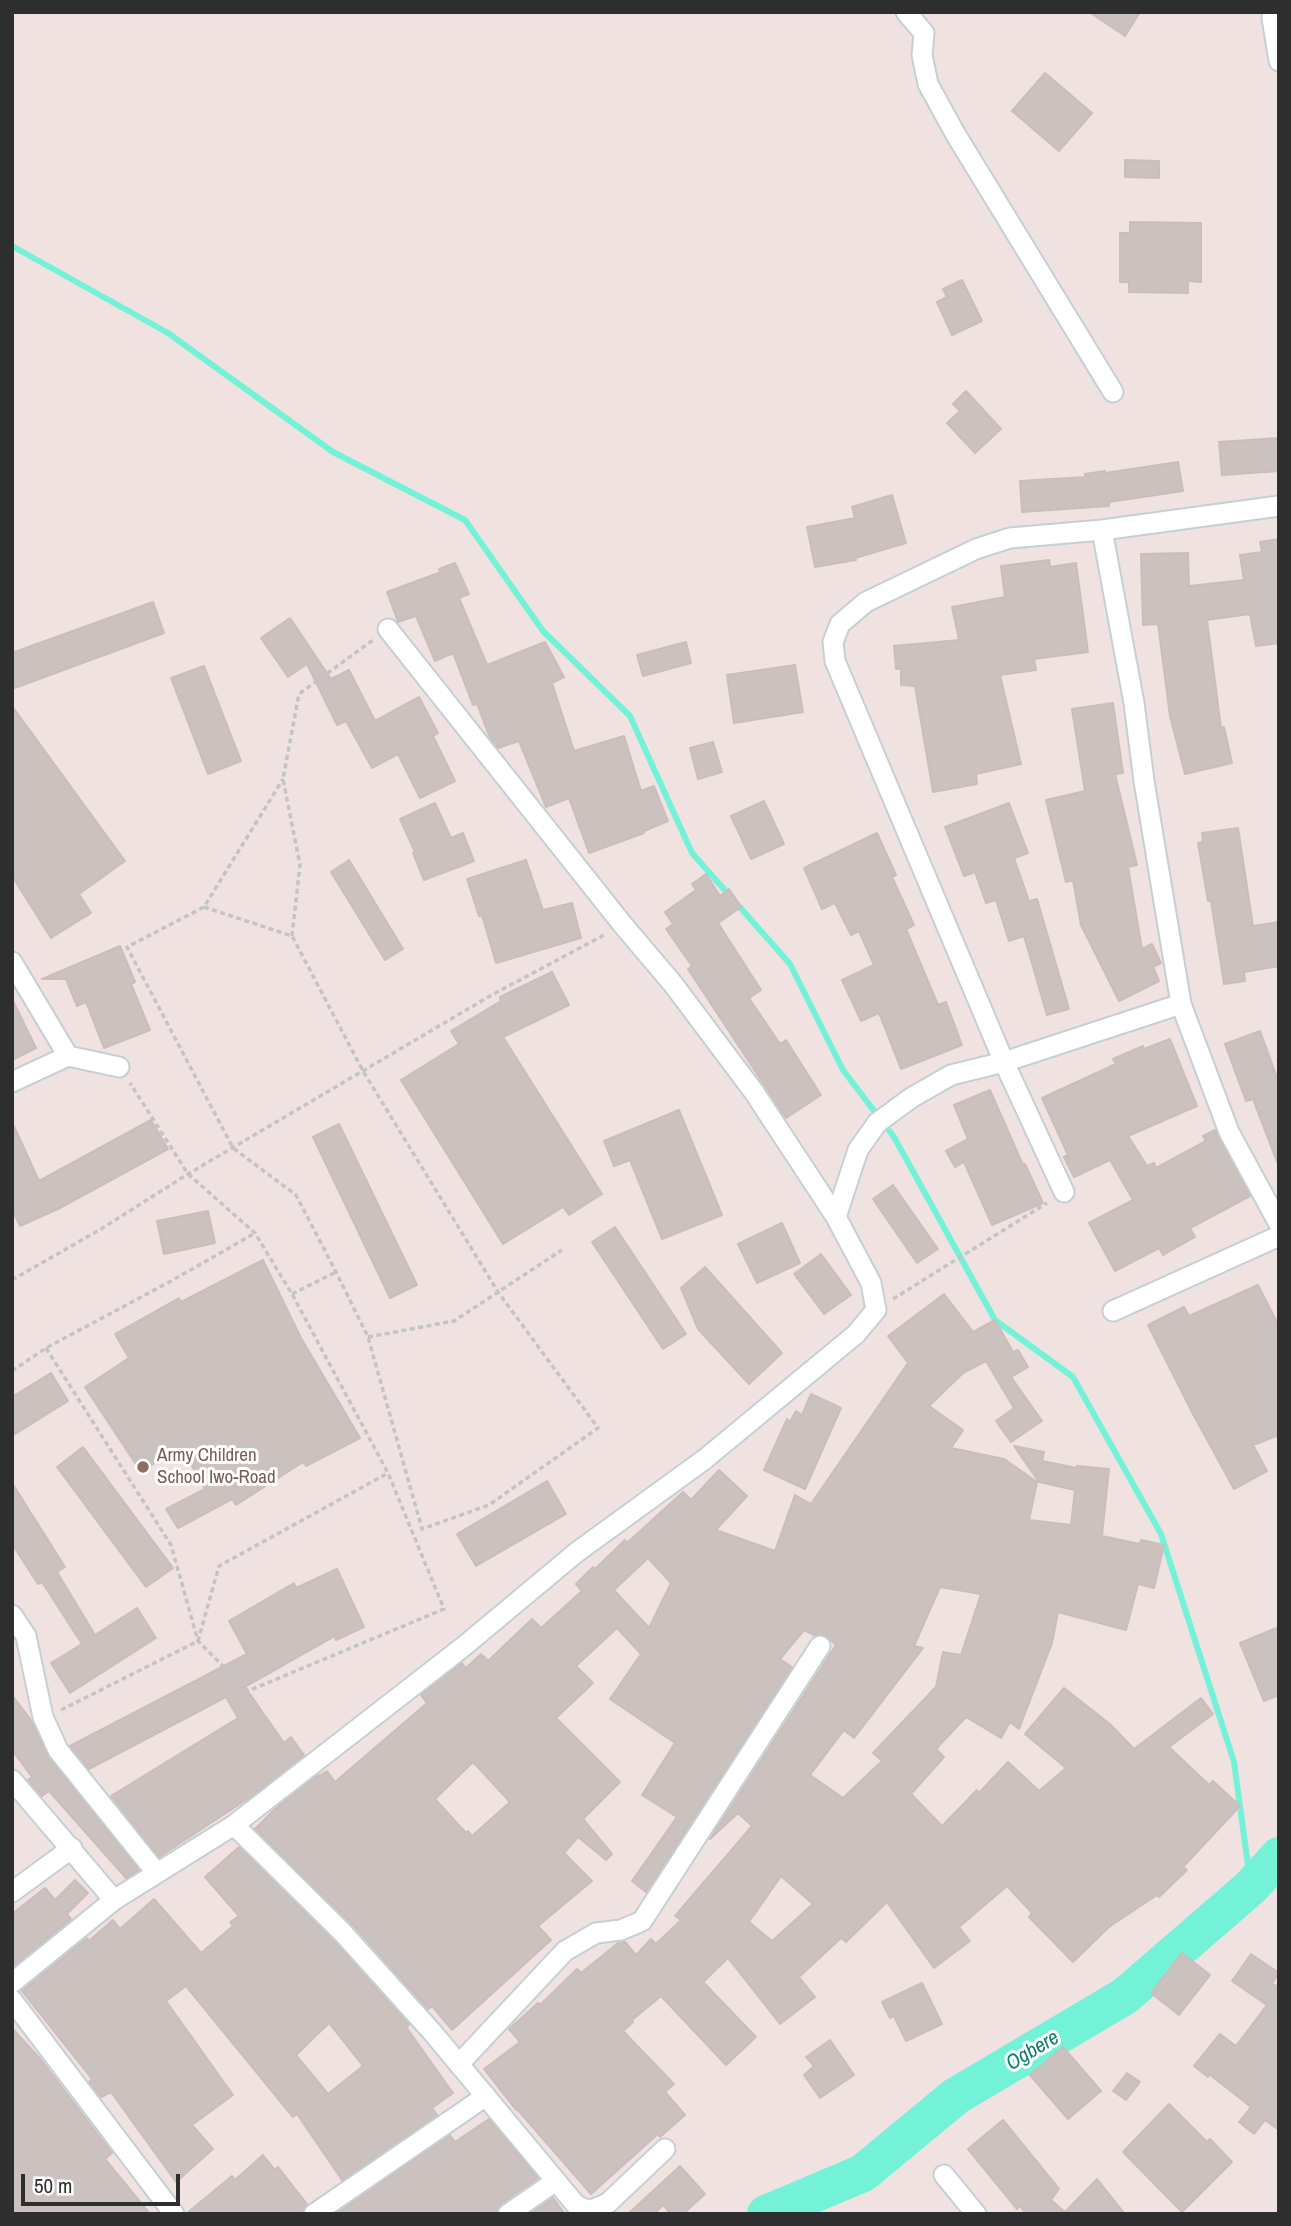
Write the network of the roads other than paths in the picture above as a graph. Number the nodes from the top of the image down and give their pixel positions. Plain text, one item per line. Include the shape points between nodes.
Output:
1 (906, 12) edge
2 (930, 12) edge
3 (1274, 12) edge
4 (925, 33) junction
5 (1279, 61) edge
6 (1113, 392) dead end
7 (1279, 506) edge
8 (1102, 530) junction
9 (388, 629) road end
10 (12, 962) edge
11 (1181, 1004) junction
12 (68, 1056) junction
13 (1004, 1062) junction
14 (119, 1067) road end
15 (12, 1082) edge
16 (1063, 1192) road end
17 (836, 1217) junction
18 (1279, 1224) edge
19 (1279, 1236) edge
20 (1113, 1311) dead end
21 (12, 1615) edge
22 (820, 1646) dead end
23 (12, 1780) edge
24 (234, 1825) junction
25 (72, 1848) junction
26 (156, 1872) junction
27 (12, 1892) edge
28 (114, 1900) junction
29 (12, 1983) edge
30 (12, 2000) edge
31 (459, 2064) junction
32 (486, 2096) junction
33 (665, 2149) dead end
34 (944, 2175) dead end
35 (556, 2181) junction
36 (174, 2214) edge
37 (314, 2214) edge
38 (508, 2214) edge
39 (976, 2214) edge

1 - 4 street
2 - 4 street
3 - 5 street
4 - 6 street via 922,55 928,84
7 - 8 street
8 - 11 street
8 - 13 street via 1010,538 976,549 866,602 840,624 833,642 835,661
9 - 17 street via 673,984 754,1092
10 - 12 street
11 - 13 street
11 - 18 street via 1229,1132
12 - 14 street
12 - 15 street
13 - 16 street
13 - 17 street via 951,1075 882,1119 858,1150
17 - 24 street via 871,1283 876,1310 856,1334 705,1459 577,1552
19 - 20 street
21 - 26 street via 26,1636 43,1717 58,1750
22 - 31 street via 642,1921 596,1933 565,1951
23 - 25 street
24 - 26 street
24 - 31 street via 343,1933
25 - 27 street
25 - 28 street
26 - 28 street
28 - 29 street
30 - 36 street
31 - 32 street
32 - 35 street
32 - 37 street
33 - 35 street via 608,2203 589,2211 576,2205
34 - 39 street
35 - 38 street

